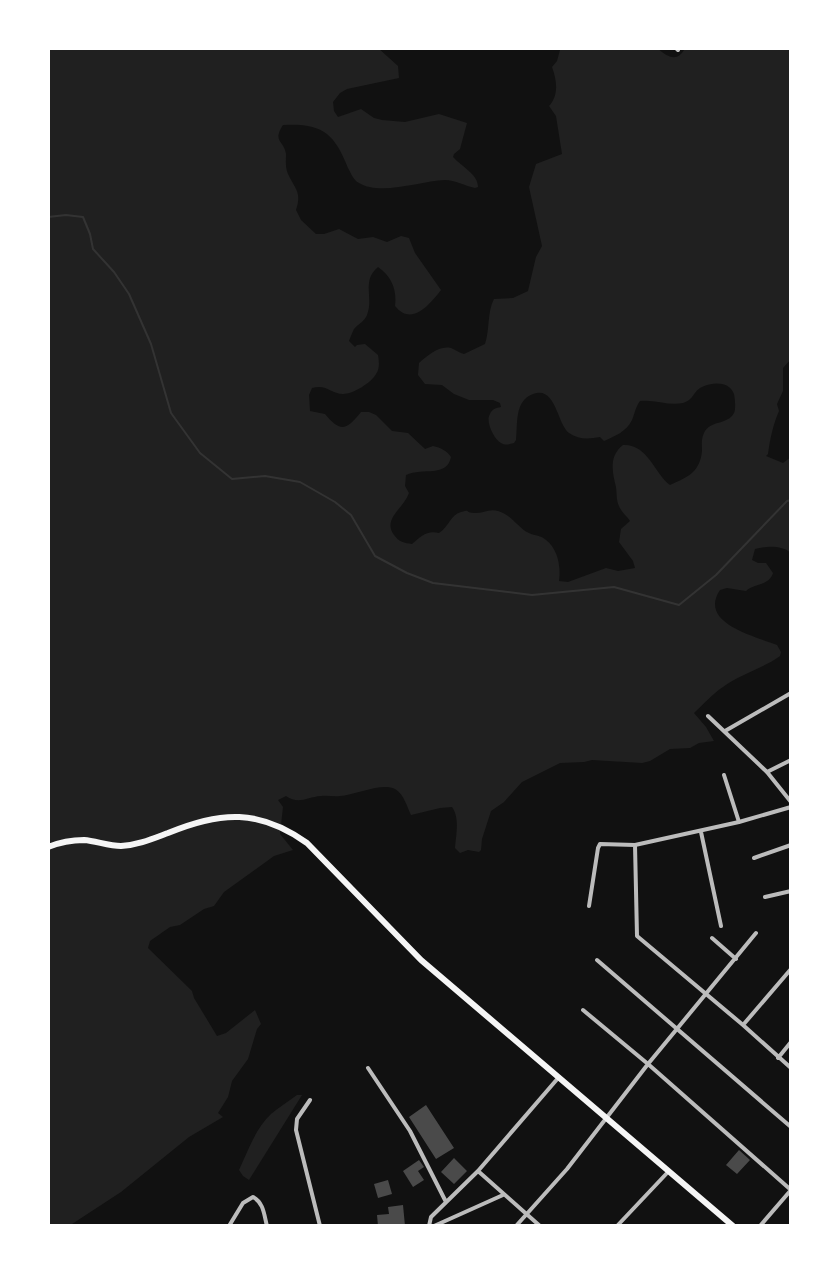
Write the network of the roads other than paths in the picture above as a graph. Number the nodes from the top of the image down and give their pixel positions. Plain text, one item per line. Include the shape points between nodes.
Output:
1 (791, 693) edge
2 (708, 716) dead end
3 (725, 731) junction
4 (791, 760) edge
5 (767, 772) junction
6 (724, 775) dead end
7 (791, 804) edge
8 (739, 822) junction
9 (701, 832) junction
10 (635, 845) junction
11 (791, 845) edge
12 (48, 847) edge
13 (754, 858) dead end
14 (791, 891) edge
15 (765, 897) dead end
16 (589, 906) dead end
17 (721, 926) dead end
18 (756, 933) dead end
19 (712, 938) dead end
20 (736, 959) junction
21 (597, 960) dead end
22 (791, 969) edge
23 (707, 994) junction
24 (583, 1010) dead end
25 (743, 1025) junction
26 (677, 1029) junction
27 (791, 1042) edge
28 (778, 1058) junction
29 (648, 1064) junction
30 (368, 1068) dead end
31 (791, 1068) edge
32 (559, 1077) junction
33 (310, 1100) dead end
34 (607, 1118) junction
35 (791, 1127) edge
36 (478, 1171) junction
37 (668, 1172) junction
38 (791, 1190) edge
39 (503, 1195) junction
40 (446, 1202) junction
41 (527, 1215) junction
42 (229, 1226) edge
43 (267, 1226) edge
44 (320, 1226) edge
45 (432, 1226) edge
46 (516, 1226) edge
47 (540, 1226) edge
48 (617, 1226) edge
49 (733, 1226) edge
50 (760, 1226) edge

1 - 3 street
2 - 3 street
3 - 5 street
4 - 5 street
5 - 7 street
6 - 8 street
7 - 8 street
8 - 9 street
9 - 10 street
9 - 17 street
10 - 16 street via 599,845
10 - 23 street via 637,936
11 - 13 street
12 - 32 main road via 82,840 119,846 148,842 212,819 241,816 289,830 421,960
14 - 15 street
18 - 20 street
19 - 20 street
20 - 23 street
21 - 26 street
22 - 25 street
23 - 25 street
23 - 26 street
24 - 29 street
25 - 28 street
26 - 29 street
26 - 35 street
27 - 28 street
28 - 31 street
29 - 34 street
29 - 38 street
30 - 40 street via 410,1131
32 - 34 main road
32 - 36 street
33 - 44 street via 296,1130
34 - 37 main road
34 - 41 street
36 - 39 street
36 - 40 street
37 - 48 street
37 - 49 main road
38 - 50 street
39 - 41 street
39 - 45 street
40 - 45 street via 431,1217
41 - 46 street
41 - 47 street
42 - 43 street via 253,1197 262,1206

